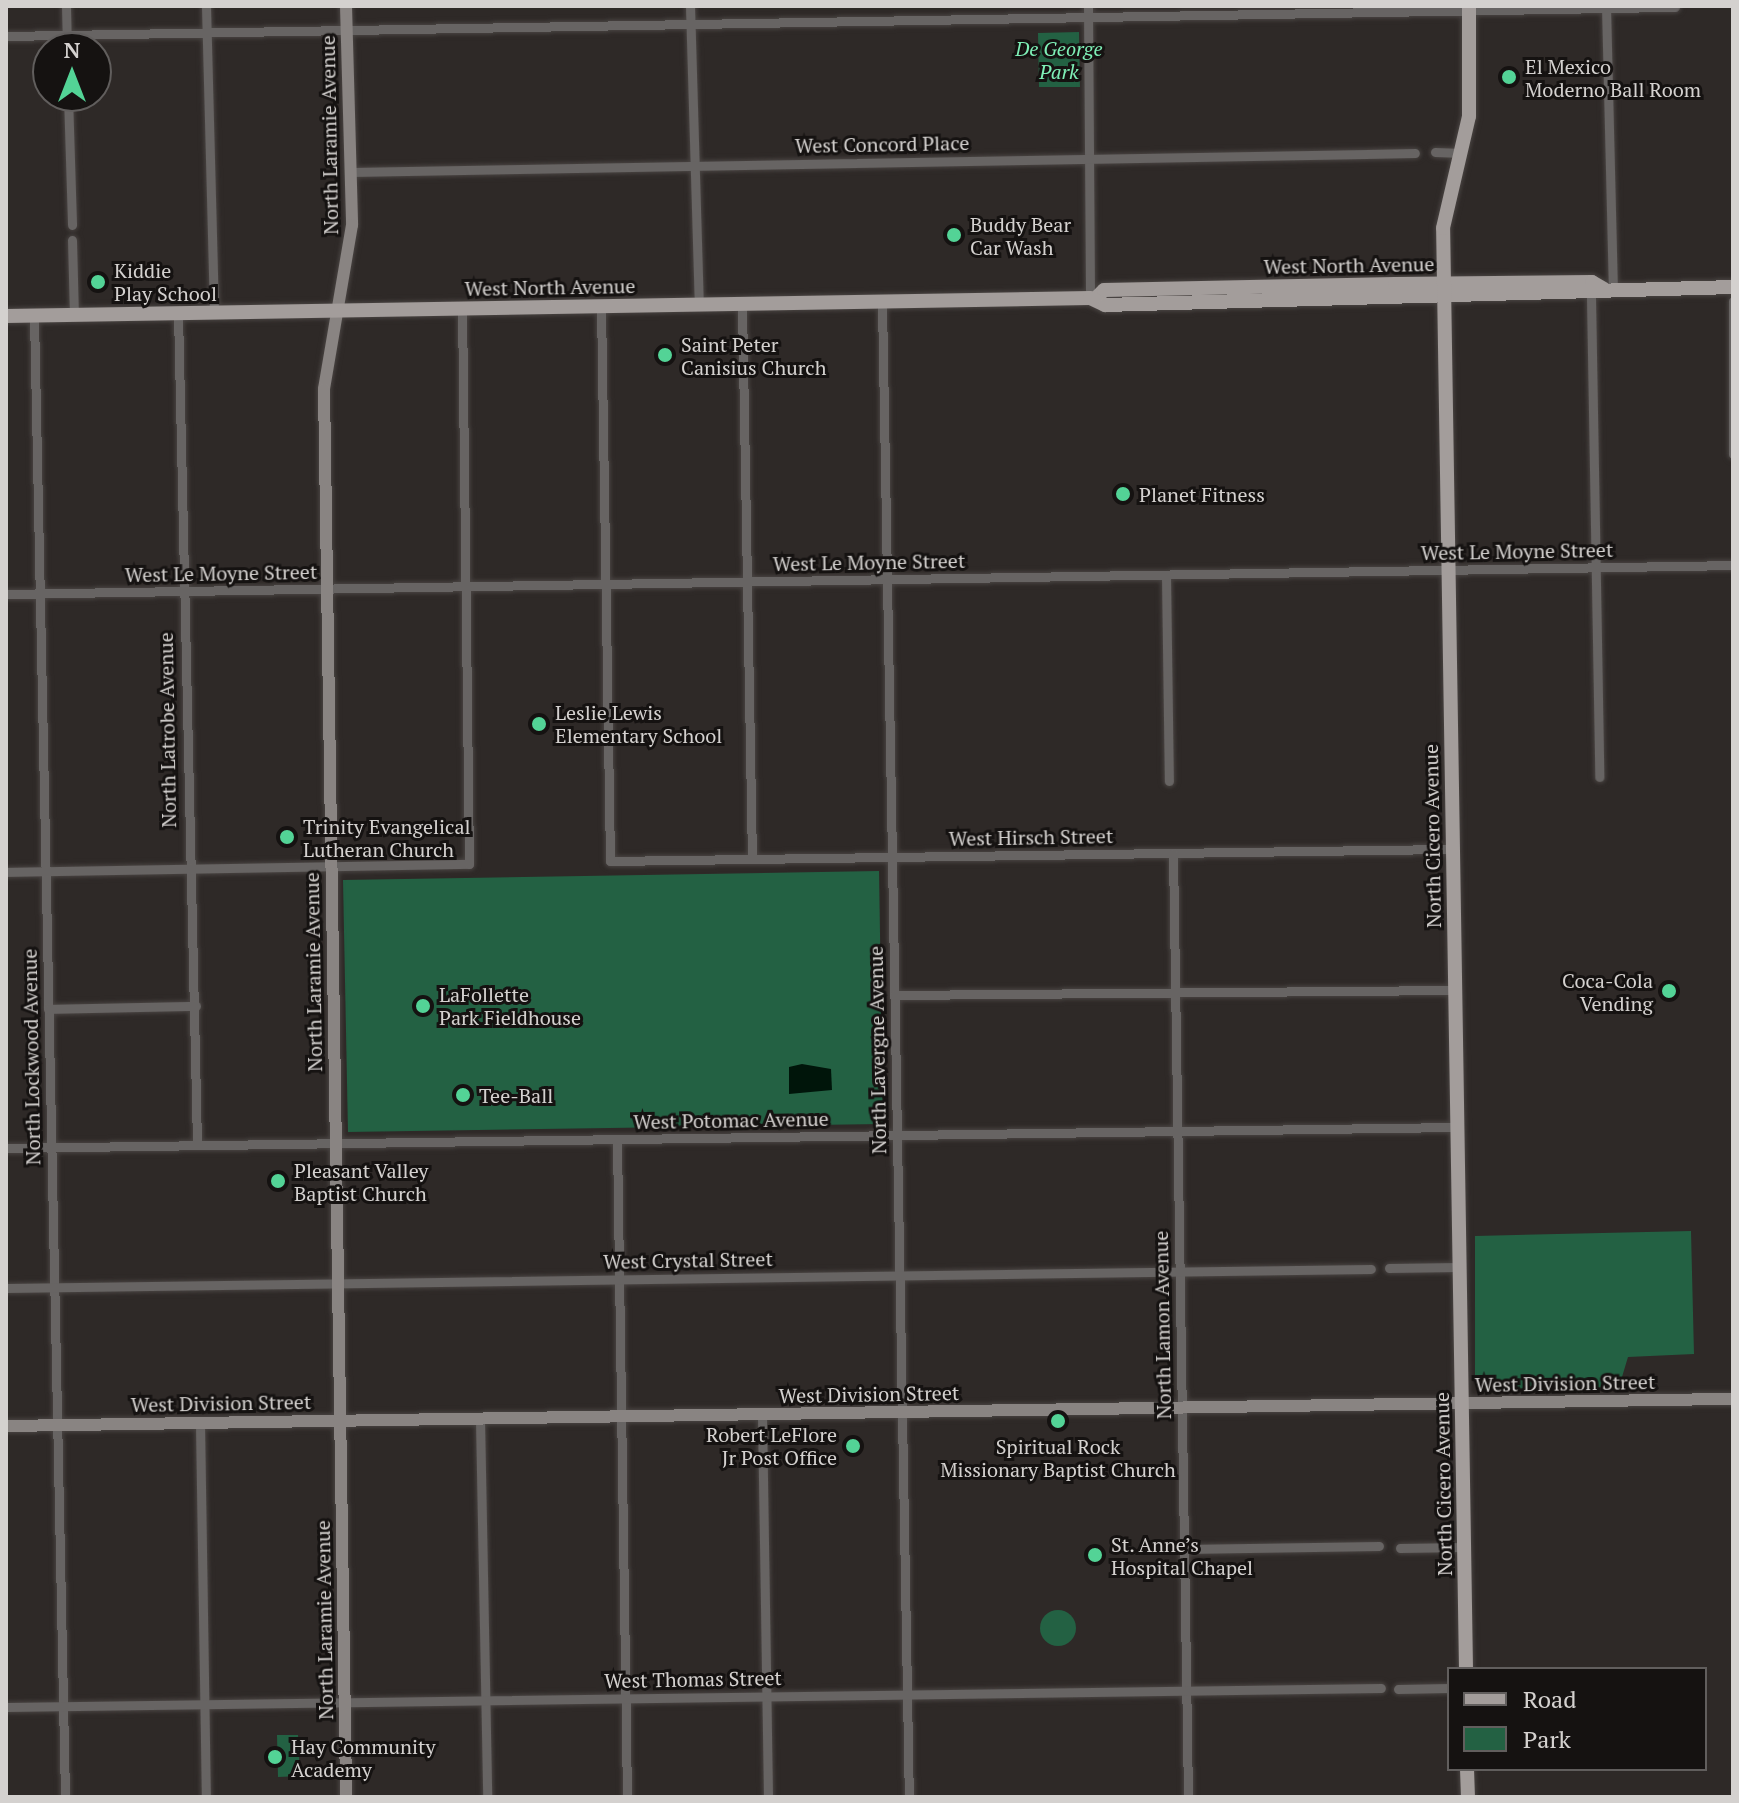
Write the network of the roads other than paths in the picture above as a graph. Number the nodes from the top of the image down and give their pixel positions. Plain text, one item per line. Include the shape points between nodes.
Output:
1 (66, 6) edge
2 (206, 6) edge
3 (346, 6) edge
4 (690, 6) edge
5 (1088, 6) edge
6 (1606, 7) edge
7 (1675, 7) edge
8 (1469, 8) edge
9 (1089, 17) junction
10 (691, 24) junction
11 (347, 30) junction
12 (67, 32) edge
13 (207, 33) junction
14 (112, 34) edge
15 (6, 36) edge
16 (32, 36) edge
17 (68, 112) edge
18 (1435, 152) dead end
19 (1415, 153) dead end
20 (1462, 153) junction
21 (1089, 158) junction
22 (695, 165) junction
23 (351, 172) junction
24 (72, 225) dead end
25 (72, 240) dead end
26 (1444, 284) junction
27 (1733, 287) edge
28 (1603, 292) junction
29 (1093, 298) junction
30 (1444, 299) junction
31 (1733, 301) edge
32 (882, 302) junction
33 (699, 304) junction
34 (742, 304) junction
35 (601, 306) junction
36 (462, 308) junction
37 (339, 311) junction
38 (178, 313) junction
39 (214, 313) junction
40 (74, 315) junction
41 (6, 316) edge
42 (34, 316) junction
43 (1733, 454) edge
44 (1733, 565) edge
45 (1594, 567) junction
46 (1448, 570) junction
47 (1166, 575) junction
48 (887, 580) junction
49 (747, 582) junction
50 (606, 584) junction
51 (466, 587) junction
52 (326, 589) junction
53 (183, 592) junction
54 (6, 594) edge
55 (40, 594) junction
56 (1599, 777) dead end
57 (1169, 781) dead end
58 (1453, 849) junction
59 (1173, 853) junction
60 (892, 857) junction
61 (752, 859) junction
62 (331, 867) junction
63 (191, 869) junction
64 (46, 871) junction
65 (6, 872) edge
66 (1455, 990) junction
67 (1175, 992) junction
68 (894, 995) junction
69 (196, 1006) junction
70 (48, 1009) junction
71 (1457, 1127) junction
72 (1177, 1131) junction
73 (896, 1135) junction
74 (617, 1140) junction
75 (336, 1142) junction
76 (197, 1145) junction
77 (51, 1147) junction
78 (6, 1148) edge
79 (1459, 1267) junction
80 (1389, 1268) dead end
81 (1371, 1269) dead end
82 (1180, 1270) junction
83 (899, 1275) junction
84 (618, 1279) junction
85 (338, 1283) junction
86 (54, 1287) junction
87 (6, 1288) edge
88 (1733, 1399) edge
89 (1462, 1405) junction
90 (1182, 1409) junction
91 (902, 1413) junction
92 (762, 1415) junction
93 (620, 1417) junction
94 (480, 1419) junction
95 (341, 1422) junction
96 (200, 1423) junction
97 (57, 1425) junction
98 (6, 1426) edge
99 (1379, 1546) dead end
100 (1464, 1547) junction
101 (1400, 1548) dead end
102 (1184, 1549) junction
103 (1466, 1667) edge
104 (1381, 1688) dead end
105 (1447, 1688) edge
106 (1398, 1689) dead end
107 (1186, 1691) junction
108 (907, 1695) junction
109 (767, 1697) junction
110 (625, 1698) junction
111 (485, 1700) junction
112 (345, 1702) junction
113 (205, 1704) junction
114 (63, 1706) junction
115 (6, 1707) edge
116 (1467, 1771) edge
117 (65, 1797) edge
118 (206, 1797) edge
119 (346, 1797) edge
120 (487, 1797) edge
121 (627, 1797) edge
122 (768, 1797) edge
123 (909, 1797) edge
124 (1188, 1797) edge
125 (1468, 1797) edge

1 - 12 street
2 - 13 street
3 - 11 street, North Laramie Avenue
4 - 10 street
5 - 9 street
6 - 7 street
6 - 8 street
6 - 28 street
8 - 9 street
8 - 20 main road, North Cicero Avenue via 1472,83
9 - 10 street
9 - 21 street
10 - 11 street
10 - 22 street
11 - 13 street
11 - 23 street, North Laramie Avenue
13 - 14 street
13 - 39 street
15 - 16 street
17 - 24 street
18 - 20 street
19 - 21 street, West Concord Place
20 - 26 main road, North Cicero Avenue via 1444,222
21 - 22 street, West Concord Place
21 - 29 street
22 - 23 street, West Concord Place
22 - 33 street
23 - 37 street, North Laramie Avenue via 351,246
25 - 40 street
26 - 28 main road, West North Avenue via 1592,282
26 - 29 main road, West North Avenue via 1104,290
26 - 30 main road, North Cicero Avenue
27 - 28 main road, West North Avenue
28 - 30 main road, West North Avenue
28 - 45 street
29 - 30 main road, West North Avenue via 1103,305
29 - 32 main road, West North Avenue
30 - 46 main road, North Cicero Avenue
31 - 43 street
32 - 34 main road, West North Avenue
32 - 48 street, North Lavergne Avenue
33 - 34 main road, West North Avenue
33 - 35 main road, West North Avenue
34 - 49 street
35 - 36 main road, West North Avenue
35 - 50 street
36 - 37 main road, West North Avenue
36 - 51 street
37 - 39 main road, West North Avenue
37 - 52 street, North Laramie Avenue via 324,376
38 - 39 main road, West North Avenue
38 - 40 main road, West North Avenue
38 - 53 street, North Latrobe Avenue
40 - 42 main road, West North Avenue
41 - 42 main road, West North Avenue
42 - 55 street, North Lockwood Avenue
44 - 45 street, West Le Moyne Street
45 - 46 street, West Le Moyne Street
45 - 56 street
46 - 47 street, West Le Moyne Street
46 - 58 main road, North Cicero Avenue
47 - 48 street, West Le Moyne Street
47 - 57 street
48 - 49 street, West Le Moyne Street
48 - 60 street, North Lavergne Avenue
49 - 50 street, West Le Moyne Street
49 - 61 street
50 - 51 street, West Le Moyne Street
50 - 61 street, West Hirsch Street via 610,861
51 - 52 street, West Le Moyne Street
51 - 62 street via 469,864
52 - 53 street, West Le Moyne Street
52 - 62 street, North Laramie Avenue
53 - 55 street, West Le Moyne Street
53 - 63 street, North Latrobe Avenue
54 - 55 street, West Le Moyne Street
55 - 64 street, North Lockwood Avenue
58 - 59 street, West Hirsch Street
58 - 66 main road, North Cicero Avenue
59 - 60 street, West Hirsch Street
59 - 67 street, North Lamon Avenue
60 - 61 street, West Hirsch Street
60 - 68 street, North Lavergne Avenue
62 - 63 street
62 - 75 street, North Laramie Avenue
63 - 64 street
63 - 69 street, North Latrobe Avenue
64 - 65 street
64 - 70 street, North Lockwood Avenue
66 - 67 street
66 - 71 main road, North Cicero Avenue
67 - 68 street
67 - 72 street, North Lamon Avenue
68 - 73 street, North Lavergne Avenue
69 - 70 street
69 - 76 street, North Latrobe Avenue
70 - 77 street, North Lockwood Avenue
71 - 72 street, West Potomac Avenue
71 - 79 main road, North Cicero Avenue
72 - 73 street, West Potomac Avenue
72 - 82 street, North Lamon Avenue
73 - 74 street, West Potomac Avenue
73 - 83 street, North Lavergne Avenue
74 - 75 street, West Potomac Avenue
74 - 84 street
75 - 76 street, West Potomac Avenue
75 - 85 street, North Laramie Avenue
76 - 77 street, West Potomac Avenue
77 - 78 street, West Potomac Avenue
77 - 86 street, North Lockwood Avenue
79 - 80 street
79 - 89 main road, North Cicero Avenue
81 - 82 street, West Crystal Street
82 - 83 street, West Crystal Street
82 - 90 street, North Lamon Avenue
83 - 84 street, West Crystal Street
83 - 91 street, North Lavergne Avenue
84 - 85 street, West Crystal Street
84 - 93 street
85 - 86 street, West Crystal Street
85 - 95 street, North Laramie Avenue
86 - 87 street, West Crystal Street
86 - 97 street, North Lockwood Avenue
88 - 89 street, West Division Street
89 - 90 street, West Division Street
89 - 100 main road, North Cicero Avenue
90 - 91 street, West Division Street
90 - 102 street, North Lamon Avenue
91 - 92 street, West Division Street
91 - 108 street, North Lavergne Avenue
92 - 93 street, West Division Street
92 - 109 street
93 - 94 street, West Division Street
93 - 110 street
94 - 95 street, West Division Street
94 - 111 street
95 - 96 street, West Division Street
95 - 112 street, North Laramie Avenue
96 - 97 street, West Division Street
96 - 113 street
97 - 98 street, West Division Street
97 - 114 street, North Lockwood Avenue
99 - 102 street
100 - 101 street
100 - 103 main road, North Cicero Avenue
102 - 107 street, North Lamon Avenue
104 - 107 street, West Thomas Street
105 - 106 street
107 - 108 street, West Thomas Street
107 - 124 street, North Lamon Avenue
108 - 109 street, West Thomas Street
108 - 123 street, North Lavergne Avenue
109 - 110 street, West Thomas Street
109 - 122 street
110 - 111 street, West Thomas Street
110 - 121 street
111 - 112 street, West Thomas Street
111 - 120 street
112 - 113 street, West Thomas Street
112 - 119 street, North Laramie Avenue
113 - 114 street, West Thomas Street
113 - 118 street
114 - 115 street, West Thomas Street
114 - 117 street, North Lockwood Avenue
116 - 125 main road

